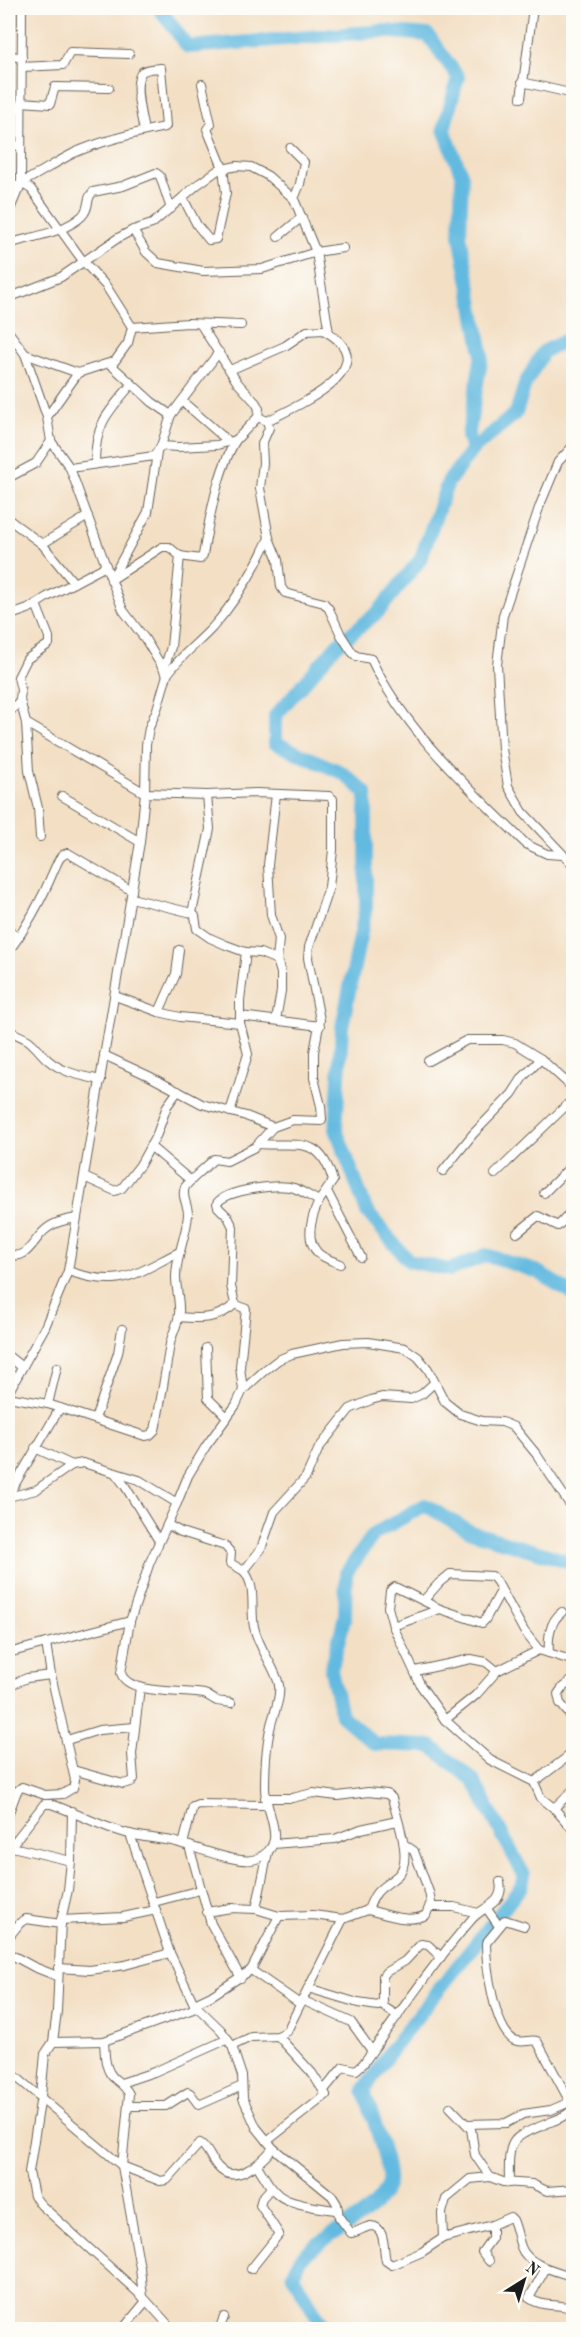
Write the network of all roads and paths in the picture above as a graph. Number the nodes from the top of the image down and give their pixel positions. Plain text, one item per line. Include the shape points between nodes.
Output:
1 (22, 8) edge
2 (532, 8) edge
3 (129, 54) dead end
4 (8, 55) edge
5 (22, 63) junction
6 (522, 82) junction
7 (202, 84) dead end
8 (109, 88) dead end
9 (573, 93) edge
10 (520, 98) dead end
11 (21, 105) junction
12 (8, 108) edge
13 (144, 131) junction
14 (8, 145) edge
15 (21, 146) junction
16 (290, 148) dead end
17 (223, 168) junction
18 (8, 182) edge
19 (20, 185) junction
20 (183, 198) junction
21 (294, 199) junction
22 (10, 201) edge
23 (171, 209) junction
24 (8, 214) edge
25 (302, 218) junction
26 (59, 229) junction
27 (133, 230) junction
28 (278, 237) dead end
29 (8, 244) edge
30 (342, 248) dead end
31 (316, 252) junction
32 (83, 261) junction
33 (8, 298) edge
34 (201, 325) junction
35 (241, 325) dead end
36 (132, 327) junction
37 (8, 331) edge
38 (329, 333) junction
39 (219, 352) junction
40 (25, 354) junction
41 (110, 364) junction
42 (230, 370) junction
43 (78, 373) junction
44 (132, 384) junction
45 (182, 401) junction
46 (171, 415) junction
47 (46, 417) junction
48 (262, 419) junction
49 (51, 441) junction
50 (233, 441) junction
51 (573, 445) edge
52 (160, 449) junction
53 (95, 463) junction
54 (70, 468) junction
55 (8, 478) edge
56 (88, 516) junction
57 (8, 519) edge
58 (269, 538) junction
59 (42, 544) junction
60 (180, 556) junction
61 (106, 567) junction
62 (111, 580) junction
63 (74, 583) junction
64 (36, 604) junction
65 (8, 616) edge
66 (165, 672) junction
67 (20, 700) junction
68 (8, 714) edge
69 (26, 723) junction
70 (145, 793) junction
71 (276, 794) junction
72 (207, 795) junction
73 (62, 796) dead end
74 (40, 837) dead end
75 (140, 842) junction
76 (562, 855) junction
77 (573, 866) edge
78 (132, 894) junction
79 (192, 913) junction
80 (8, 929) edge
81 (18, 938) junction
82 (179, 950) dead end
83 (8, 952) edge
84 (246, 952) junction
85 (277, 960) junction
86 (116, 996) junction
87 (159, 1012) junction
88 (240, 1019) junction
89 (276, 1020) junction
90 (320, 1026) junction
91 (8, 1029) edge
92 (104, 1055) junction
93 (541, 1059) junction
94 (428, 1061) dead end
95 (101, 1080) junction
96 (573, 1089) edge
97 (178, 1091) junction
98 (573, 1098) edge
99 (230, 1112) junction
100 (273, 1127) junction
101 (259, 1144) junction
102 (150, 1146) junction
103 (573, 1163) edge
104 (443, 1171) dead end
105 (495, 1174) dead end
106 (84, 1177) junction
107 (190, 1180) junction
108 (327, 1191) junction
109 (544, 1193) dead end
110 (319, 1201) junction
111 (573, 1209) edge
112 (77, 1218) junction
113 (517, 1233) dead end
114 (179, 1252) junction
115 (8, 1253) edge
116 (361, 1257) dead end
117 (340, 1264) dead end
118 (68, 1271) junction
119 (235, 1304) junction
120 (179, 1317) junction
121 (122, 1329) dead end
122 (206, 1348) dead end
123 (8, 1356) edge
124 (22, 1367) junction
125 (57, 1367) dead end
126 (434, 1383) junction
127 (243, 1390) junction
128 (8, 1395) edge
129 (48, 1404) junction
130 (60, 1408) junction
131 (227, 1417) junction
132 (95, 1419) junction
133 (35, 1448) junction
134 (72, 1465) junction
135 (115, 1473) junction
136 (8, 1496) edge
137 (177, 1503) junction
138 (573, 1511) edge
139 (168, 1525) junction
140 (159, 1541) junction
141 (244, 1571) junction
142 (501, 1591) junction
143 (424, 1600) junction
144 (440, 1609) junction
145 (562, 1612) dead end
146 (130, 1621) junction
147 (393, 1626) junction
148 (46, 1643) junction
149 (539, 1650) junction
150 (8, 1653) edge
151 (549, 1653) junction
152 (573, 1661) edge
153 (415, 1671) junction
154 (497, 1671) junction
155 (51, 1675) junction
156 (573, 1679) edge
157 (8, 1686) edge
158 (140, 1687) junction
159 (231, 1703) dead end
160 (444, 1720) junction
161 (573, 1720) edge
162 (135, 1727) junction
163 (67, 1740) junction
164 (573, 1752) edge
165 (73, 1770) junction
166 (534, 1782) junction
167 (573, 1789) edge
168 (265, 1801) junction
169 (554, 1808) junction
170 (72, 1811) junction
171 (8, 1815) edge
172 (397, 1821) junction
173 (573, 1831) edge
174 (129, 1834) junction
175 (273, 1844) junction
176 (404, 1844) junction
177 (186, 1845) junction
178 (9, 1847) edge
179 (268, 1852) junction
180 (71, 1861) junction
181 (500, 1882) dead end
182 (200, 1890) junction
183 (155, 1906) junction
184 (430, 1906) junction
185 (256, 1909) junction
186 (488, 1909) junction
187 (368, 1910) junction
188 (207, 1912) junction
189 (478, 1913) junction
190 (279, 1916) junction
191 (343, 1919) junction
192 (61, 1922) junction
193 (499, 1925) junction
194 (524, 1926) dead end
195 (8, 1938) edge
196 (8, 1953) edge
197 (170, 1953) junction
198 (441, 1957) junction
199 (251, 1970) junction
200 (57, 1972) junction
201 (241, 1978) junction
202 (308, 1988) junction
203 (301, 2002) junction
204 (381, 2005) junction
205 (195, 2006) junction
206 (398, 2016) junction
207 (278, 2036) junction
208 (104, 2041) junction
209 (53, 2042) junction
210 (230, 2043) junction
211 (372, 2051) junction
212 (8, 2070) edge
213 (122, 2083) junction
214 (242, 2086) junction
215 (324, 2090) junction
216 (41, 2096) junction
217 (572, 2105) edge
218 (128, 2106) junction
219 (450, 2106) dead end
220 (467, 2124) junction
221 (270, 2145) junction
222 (257, 2165) junction
223 (122, 2166) junction
224 (490, 2177) junction
225 (509, 2183) junction
226 (271, 2188) junction
227 (573, 2189) edge
228 (339, 2214) junction
229 (492, 2225) junction
230 (443, 2238) junction
231 (489, 2261) dead end
232 (546, 2268) junction
233 (251, 2269) dead end
234 (573, 2277) edge
235 (144, 2299) junction
236 (573, 2310) edge
237 (224, 2317) dead end
238 (122, 2330) edge
239 (174, 2330) edge
240 (219, 2330) edge

1 - 5 street
2 - 6 street
3 - 5 street via 70,52 63,65
4 - 5 street
5 - 11 street
6 - 9 street
6 - 10 street
7 - 17 street via 211,124 207,129
8 - 11 street via 55,87 50,104
11 - 12 street
11 - 15 street
13 - 13 street via 138,79 147,69 161,68 167,124
13 - 19 street via 82,150
14 - 15 street
15 - 19 street
16 - 21 street via 304,162
17 - 20 street
17 - 20 street via 226,192 216,239 209,240
17 - 21 street via 252,167
18 - 19 street
19 - 22 street
19 - 26 street via 31,189
20 - 23 street
21 - 25 street
22 - 24 street
23 - 26 street via 156,173 90,193 89,208
23 - 27 street via 152,224
25 - 28 street
25 - 31 street
26 - 29 street
26 - 32 street
27 - 31 street via 152,260 202,271 262,269
27 - 32 street
30 - 31 street
31 - 38 street
32 - 33 street via 61,277
32 - 36 street via 106,286
34 - 35 street
34 - 36 street via 188,322
34 - 39 street
36 - 41 street via 128,343
37 - 40 street
38 - 42 street via 307,332
38 - 48 street via 344,347 343,369 314,398
39 - 42 street
39 - 45 street
40 - 43 street
40 - 47 street
41 - 43 street
41 - 44 street
42 - 48 street via 260,409
43 - 47 street
44 - 46 street
44 - 53 street via 100,426
45 - 46 street
45 - 50 street
46 - 52 street
47 - 49 street
48 - 50 street
48 - 58 street via 269,428 262,444 260,488
49 - 54 street
49 - 55 street via 36,463
50 - 52 street
50 - 60 street via 221,474 203,555
51 - 76 street via 558,462 540,506 503,615 497,665 508,786 523,812
52 - 53 street via 154,456
52 - 62 street via 146,519
53 - 54 street
54 - 56 street
56 - 59 street
56 - 61 street
57 - 59 street
58 - 66 street via 240,592 211,629
58 - 76 street via 285,593 324,603 351,650 356,656 370,659 417,733 486,806 535,850
59 - 63 street
60 - 62 street via 169,547 162,547
60 - 66 street
61 - 62 street
61 - 63 street
62 - 66 street via 126,615
63 - 64 street
64 - 65 street
64 - 67 street via 49,644 27,659 21,669
66 - 70 street via 146,745
67 - 68 street
67 - 69 street
69 - 70 street
69 - 74 street
70 - 72 street
70 - 75 street
71 - 72 street
71 - 85 street via 268,865 271,915 279,939
71 - 90 street via 333,799 329,887 309,947
72 - 79 street via 210,829
73 - 75 street
75 - 78 street
76 - 77 street
78 - 79 street
78 - 81 street via 68,853 63,854
78 - 86 street
79 - 84 street via 201,933
80 - 81 street
81 - 83 street
82 - 87 street via 176,974
84 - 85 street
84 - 88 street
85 - 89 street via 281,991
86 - 87 street
86 - 92 street
87 - 88 street via 180,1017
88 - 89 street
88 - 99 street via 248,1054
89 - 90 street
90 - 100 street via 314,1078 322,1120 293,1120
91 - 95 street via 59,1067 74,1075
92 - 95 street
92 - 97 street
93 - 94 street via 503,1040 467,1040
93 - 96 street
93 - 104 street
95 - 106 street
97 - 99 street via 202,1104
97 - 102 street
98 - 105 street
99 - 100 street
100 - 101 street
101 - 107 street via 227,1161 214,1159 197,1178
101 - 108 street via 312,1147 330,1169 333,1181
102 - 106 street via 119,1191
102 - 107 street
103 - 109 street
106 - 112 street
107 - 114 street via 184,1189 188,1212
108 - 110 street
108 - 116 street
110 - 117 street via 310,1226 313,1244 318,1253
110 - 119 street via 292,1187 256,1189 221,1198 218,1208 233,1227 231,1286
111 - 113 street via 558,1226 538,1216
112 - 115 street via 58,1221 20,1256
112 - 118 street
114 - 118 street via 140,1273 118,1279 93,1280
114 - 120 street
118 - 124 street via 45,1327
119 - 120 street via 219,1316
119 - 127 street via 246,1309 240,1367
120 - 132 street via 170,1342 155,1430 145,1436
121 - 132 street via 116,1361
122 - 131 street via 208,1398
123 - 124 street
124 - 128 street
125 - 129 street
126 - 127 street via 428,1368 405,1348 368,1342 292,1354 278,1360
126 - 138 street via 446,1402 460,1414 514,1427
126 - 141 street via 411,1400 382,1397 350,1409 319,1448 306,1477 274,1512 261,1549
127 - 131 street
128 - 129 street
129 - 130 street
130 - 132 street
130 - 133 street
131 - 137 street via 188,1476
133 - 134 street
133 - 136 street
134 - 135 street via 83,1463
134 - 136 street via 36,1490
135 - 137 street via 139,1480
135 - 140 street
137 - 139 street
139 - 140 street
139 - 141 street via 225,1546 231,1552 231,1563
140 - 146 street
141 - 168 street via 251,1582 259,1647 279,1687 270,1726
142 - 143 street via 492,1576 455,1573 439,1582
142 - 144 street via 483,1622
142 - 149 street
143 - 144 street
143 - 147 street via 391,1588 388,1607
144 - 147 street
145 - 151 street via 551,1626
146 - 148 street
146 - 158 street via 121,1672 129,1684
147 - 153 street
148 - 150 street
148 - 155 street
149 - 151 street
149 - 154 street
151 - 152 street
153 - 154 street via 471,1659 486,1662
153 - 160 street
154 - 160 street via 476,1695
155 - 157 street via 27,1678
155 - 163 street
156 - 161 street via 558,1694
158 - 159 street via 204,1694
158 - 162 street
160 - 166 street via 490,1760
162 - 163 street via 99,1730
162 - 165 street via 131,1782 123,1784
163 - 165 street
164 - 166 street
165 - 171 street via 73,1788 63,1794 45,1795 22,1787
166 - 169 street via 538,1794
167 - 169 street
168 - 172 street via 313,1793 338,1796 384,1792 392,1798
168 - 175 street via 274,1825
168 - 177 street via 193,1806
169 - 173 street
170 - 174 street
170 - 178 street via 44,1804
170 - 180 street
172 - 175 street via 335,1839
172 - 176 street
174 - 177 street
174 - 183 street
175 - 179 street
176 - 184 street via 414,1851
176 - 187 street via 402,1870 378,1889
177 - 179 street via 251,1861
177 - 182 street
178 - 180 street
179 - 185 street
180 - 192 street
181 - 186 street via 501,1895
182 - 183 street
182 - 188 street
183 - 192 street via 123,1917
183 - 197 street
184 - 187 street via 426,1915 408,1919
184 - 189 street
185 - 188 street
185 - 190 street
186 - 189 street
186 - 193 street
187 - 191 street
188 - 201 street
189 - 198 street
190 - 191 street
190 - 199 street
191 - 202 street
192 - 195 street via 26,1919
192 - 200 street
193 - 194 street via 507,1920
193 - 217 street via 486,1946 491,1992 503,2028 517,2041 537,2041
196 - 200 street via 34,1967
197 - 200 street via 125,1965
197 - 205 street
198 - 204 street via 421,1944 405,1961 386,1972
198 - 206 street
199 - 201 street
199 - 203 street
200 - 209 street
201 - 205 street
202 - 203 street
202 - 204 street via 358,2003
203 - 207 street via 287,2031
203 - 211 street via 351,2022
204 - 206 street
205 - 208 street
205 - 210 street
206 - 211 street
207 - 210 street
207 - 215 street
208 - 209 street
208 - 213 street via 106,2066 115,2080
209 - 216 street via 45,2054
210 - 213 street
210 - 214 street
211 - 215 street via 358,2069 343,2067
212 - 216 street
213 - 218 street via 129,2094
214 - 218 street via 199,2105 188,2092 166,2106
214 - 221 street via 255,2127
215 - 221 street via 326,2097
216 - 223 street
216 - 235 street via 29,2172 34,2196
217 - 220 street via 523,2114 506,2123
217 - 225 street via 566,2115 529,2129 517,2138 509,2153
218 - 223 street
219 - 220 street
220 - 224 street via 475,2155
221 - 222 street
221 - 228 street via 332,2196
222 - 223 street via 228,2174 200,2143 164,2182
222 - 226 street
223 - 235 street
224 - 225 street
224 - 230 street via 471,2179 446,2199
225 - 227 street via 532,2184 547,2191
226 - 228 street via 292,2203
226 - 233 street via 260,2205 279,2234
228 - 230 street via 351,2233 371,2226 379,2229 386,2261 392,2265
229 - 230 street
229 - 231 street via 492,2238 482,2252
229 - 232 street via 512,2218 522,2250
232 - 234 street
232 - 236 street via 529,2298
235 - 238 street
235 - 239 street
237 - 240 street

